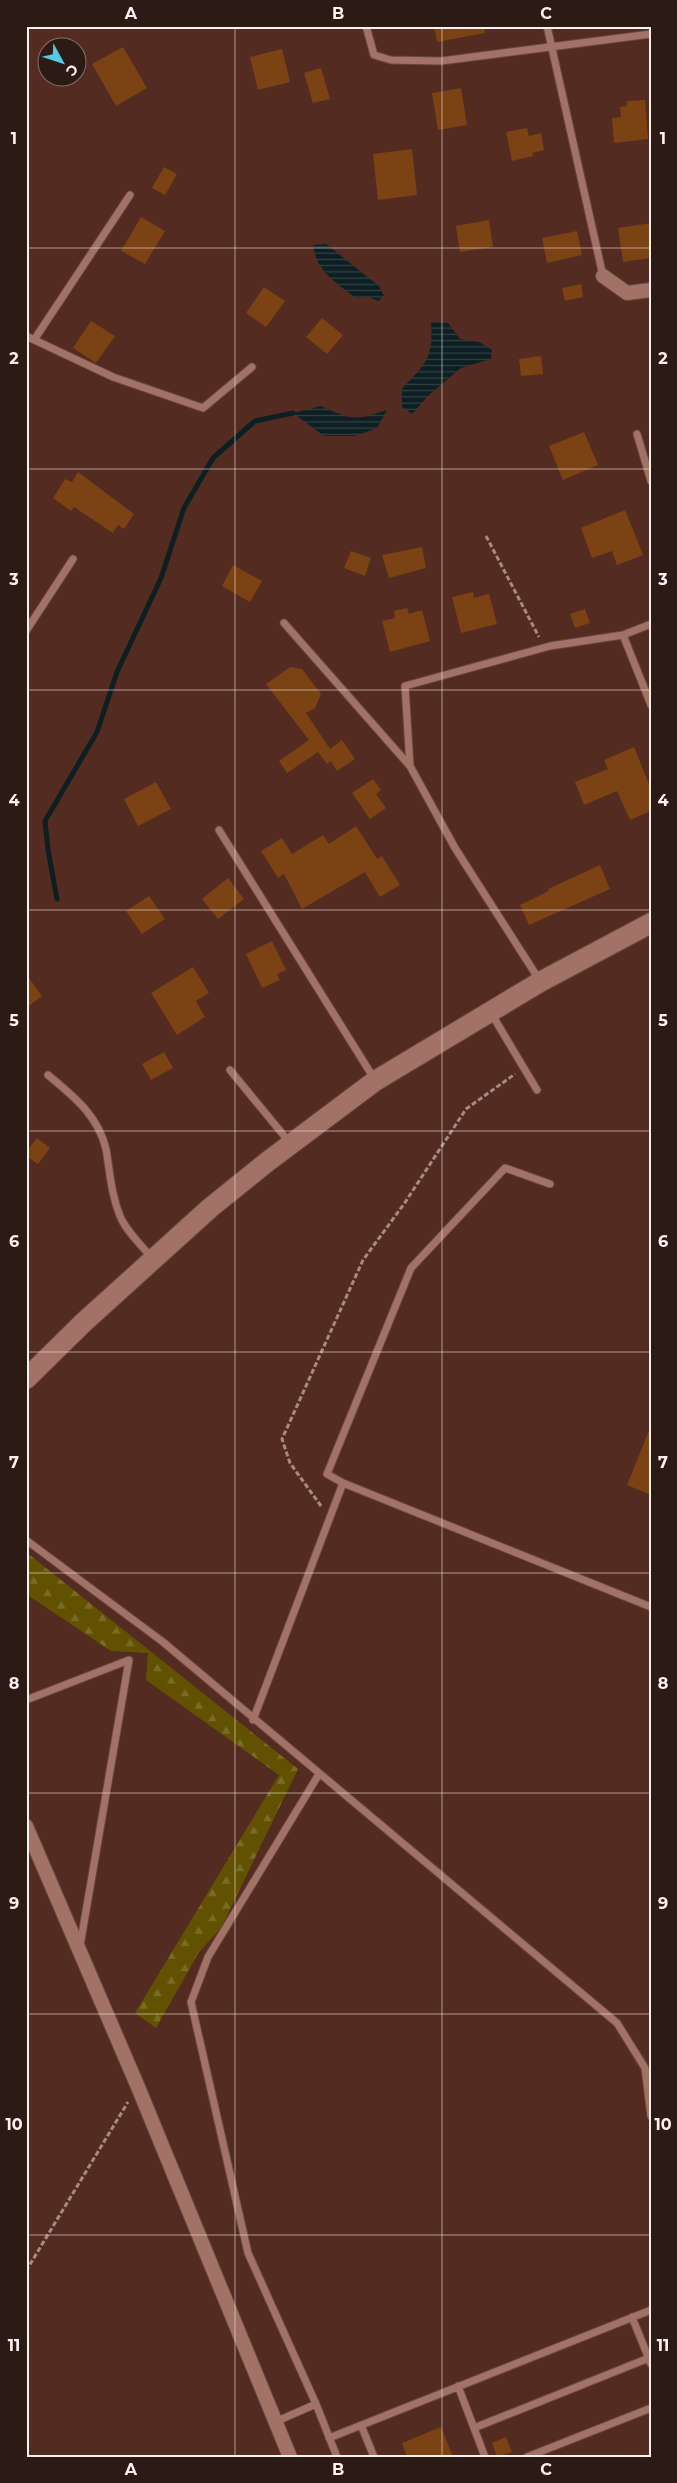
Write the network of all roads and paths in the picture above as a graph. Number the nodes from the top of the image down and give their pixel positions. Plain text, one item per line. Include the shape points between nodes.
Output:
1 (366, 26) edge
2 (547, 26) edge
3 (651, 34) edge
4 (552, 46) junction
5 (130, 195) dead end
6 (603, 276) joint
7 (651, 290) edge
8 (26, 336) edge
9 (34, 340) junction
10 (252, 367) dead end
11 (637, 434) dead end
12 (651, 481) edge
13 (486, 536) dead end
14 (73, 559) dead end
15 (284, 623) dead end
16 (651, 624) edge
17 (26, 631) edge
18 (623, 635) junction
19 (550, 646) junction
20 (651, 705) edge
21 (410, 766) junction
22 (219, 830) dead end
23 (651, 923) edge
24 (540, 982) junction
25 (490, 1011) junction
26 (524, 1068) junction
27 (230, 1070) dead end
28 (48, 1075) dead end
29 (375, 1081) junction
30 (537, 1090) dead end
31 (291, 1143) junction
32 (550, 1184) dead end
33 (153, 1259) junction
34 (26, 1378) edge
35 (343, 1483) junction
36 (327, 1525) junction
37 (26, 1540) edge
38 (651, 1607) edge
39 (26, 1700) edge
40 (253, 1720) junction
41 (319, 1774) junction
42 (26, 1826) edge
43 (79, 1952) junction
44 (138, 2087) junction
45 (651, 2116) edge
46 (26, 2271) edge
47 (651, 2310) edge
48 (632, 2317) junction
49 (650, 2361) edge
50 (458, 2386) junction
51 (316, 2404) junction
52 (651, 2408) edge
53 (275, 2422) junction
54 (362, 2424) junction
55 (474, 2428) junction
56 (329, 2438) junction
57 (290, 2457) edge
58 (337, 2457) edge
59 (374, 2457) edge
60 (485, 2457) edge
61 (527, 2457) edge

1 - 4 lane via 374,55 391,60 442,61
2 - 4 lane
3 - 4 lane
4 - 6 lane
5 - 9 lane
6 - 7 street via 628,293
8 - 9 lane
9 - 10 lane via 112,376 203,408
11 - 12 lane
13 - 19 path via 536,634
14 - 17 lane
15 - 21 lane
16 - 18 lane
18 - 19 lane
18 - 20 lane
19 - 21 lane via 405,686
21 - 24 lane via 455,848
22 - 29 lane
23 - 24 main road
24 - 25 main road
25 - 26 lane
25 - 29 main road
26 - 30 lane
26 - 36 path via 466,1108 404,1204 363,1260 282,1439 290,1463 321,1506
27 - 31 lane
28 - 33 lane via 84,1105 92,1119 105,1148 113,1197 121,1219
29 - 31 main road
31 - 33 main road
32 - 35 lane via 505,1168 411,1268 327,1474
33 - 34 main road
35 - 36 lane
35 - 38 lane
36 - 40 lane
37 - 40 lane via 162,1642
39 - 43 lane via 129,1660
40 - 41 lane
41 - 45 lane via 617,2023 645,2068
41 - 51 lane via 208,1958 191,2002 248,2253
42 - 43 street
43 - 44 street
44 - 46 path
44 - 53 street
47 - 48 lane
48 - 49 lane
48 - 50 lane
49 - 55 lane
50 - 54 lane
50 - 55 lane
51 - 53 lane
51 - 56 lane
52 - 61 lane
53 - 57 street
54 - 56 lane
54 - 59 lane
55 - 60 lane
56 - 58 lane

